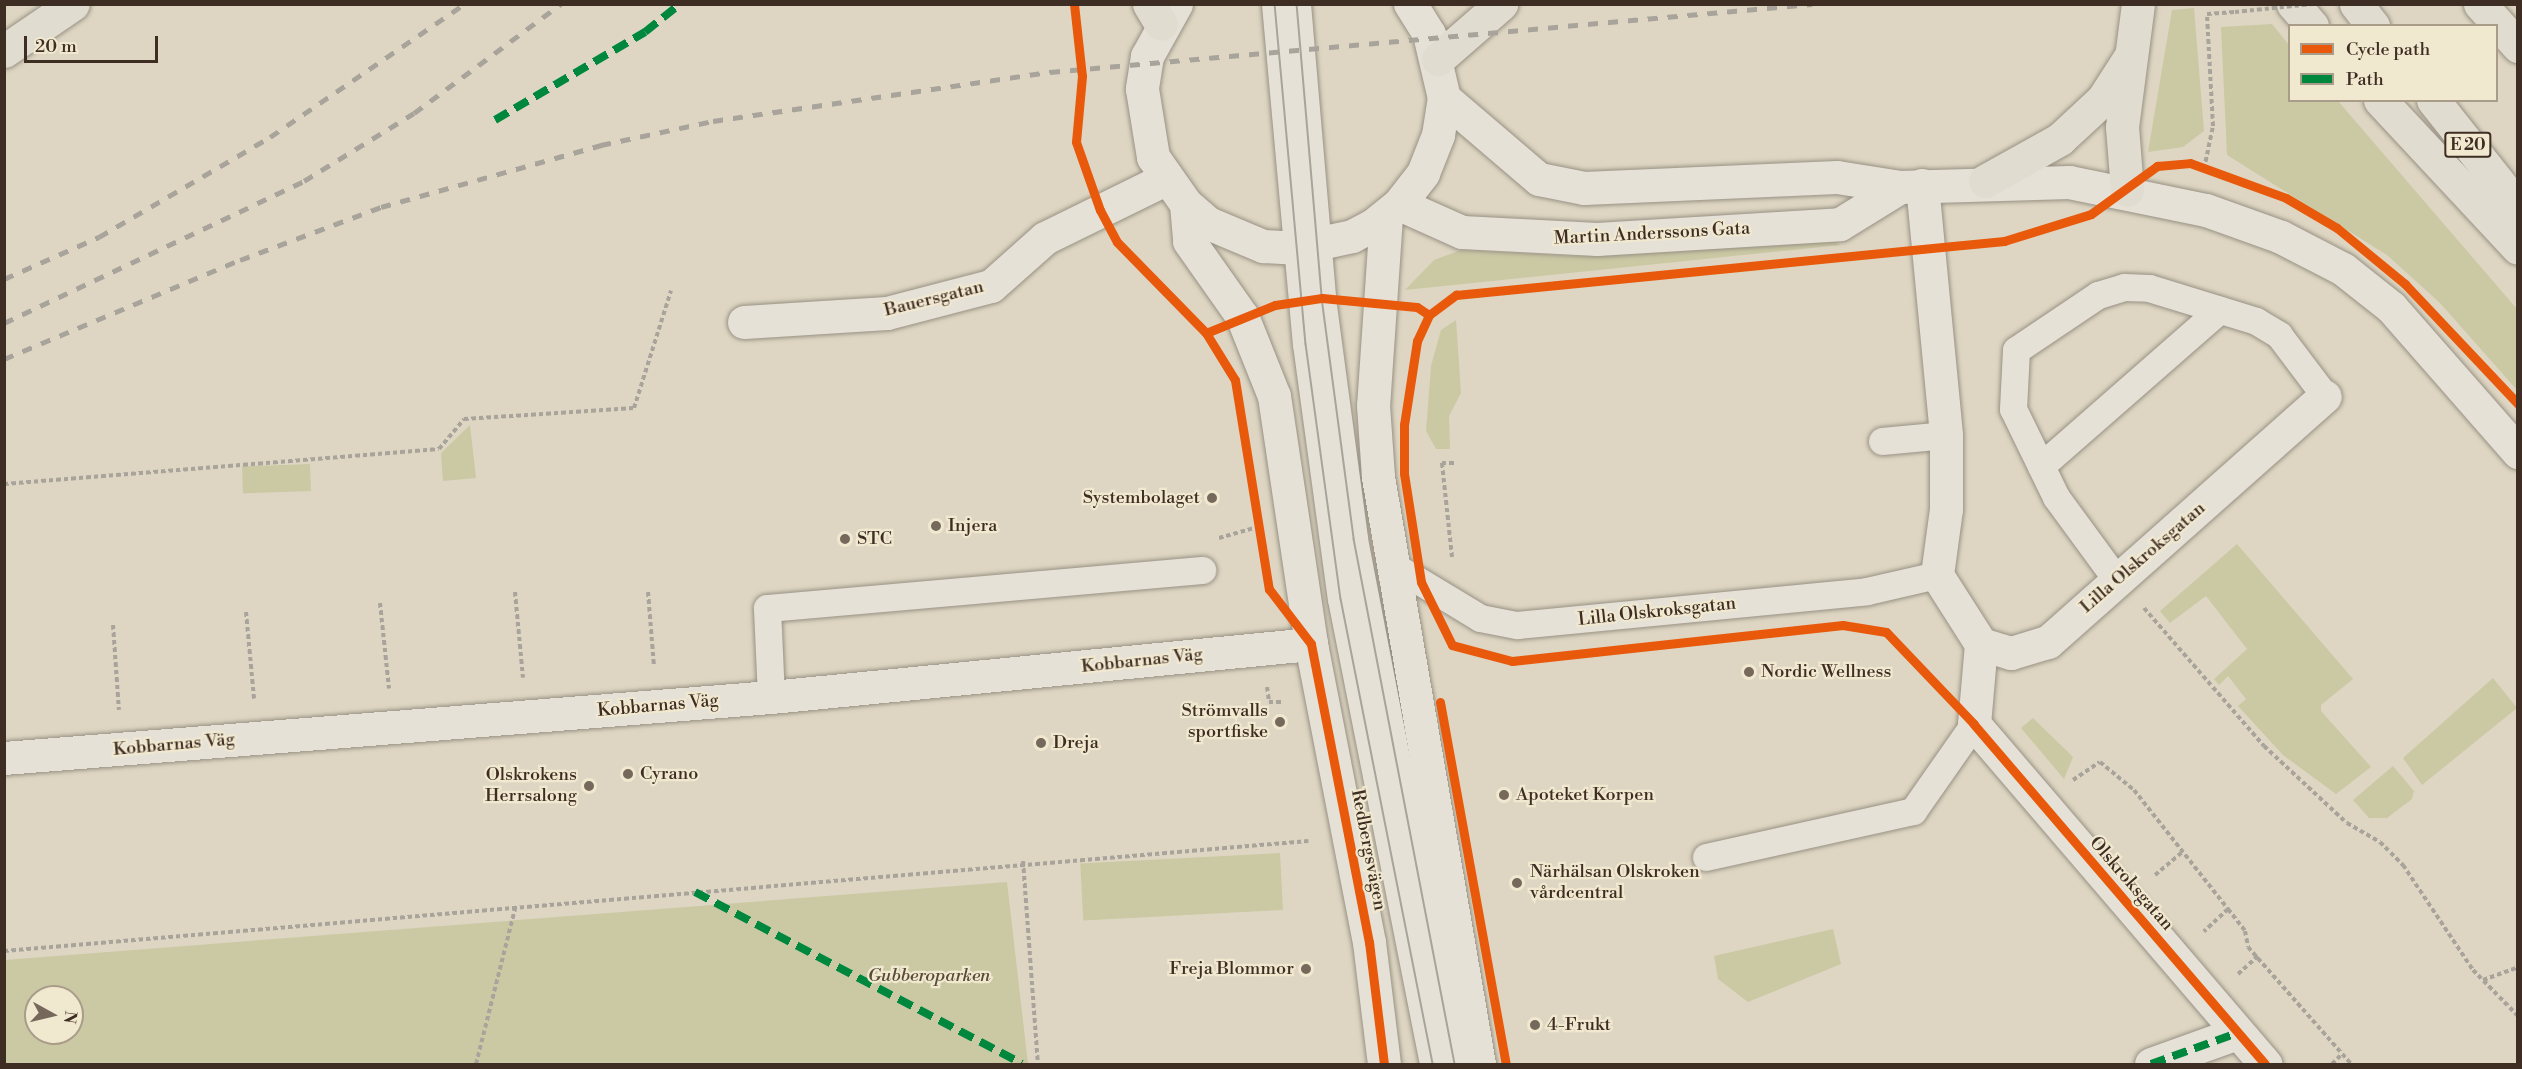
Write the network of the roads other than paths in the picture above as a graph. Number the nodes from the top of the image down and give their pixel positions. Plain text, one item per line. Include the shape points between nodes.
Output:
1 (73, 4) edge
2 (1275, 4) edge
3 (1297, 4) edge
4 (1410, 4) edge
5 (1502, 4) edge
6 (2138, 4) edge
7 (2293, 4) edge
8 (2356, 4) edge
9 (2480, 4) edge
10 (2488, 4) edge
11 (1162, 11) edge
12 (2310, 24) edge
13 (2371, 24) edge
14 (2498, 24) edge
15 (2498, 24) edge
16 (2517, 46) edge
17 (4, 51) edge
18 (2130, 57) junction
19 (1438, 59) junction
20 (1444, 98) junction
21 (2381, 102) edge
22 (2435, 102) edge
23 (1164, 179) junction
24 (1985, 181) junction
25 (1911, 186) junction
26 (2127, 190) junction
27 (1186, 204) junction
28 (2517, 207) edge
29 (1392, 210) junction
30 (1307, 247) junction
31 (2517, 248) edge
32 (2219, 310) junction
33 (744, 322) dead end
34 (2325, 396) joint
35 (1946, 435) junction
36 (1882, 441) dead end
37 (2517, 453) edge
38 (2042, 466) junction
39 (1391, 564) junction
40 (1202, 570) dead end
41 (1937, 575) junction
42 (2116, 579) junction
43 (1311, 644) junction
44 (1981, 644) junction
45 (771, 697) junction
46 (1974, 724) junction
47 (4, 758) edge
48 (1706, 857) dead end
49 (2237, 1033) junction
50 (1384, 1065) edge
51 (1433, 1065) edge
52 (1455, 1065) edge
53 (1479, 1065) edge
54 (2151, 1065) edge
55 (2265, 1065) edge

1 - 17 highway
2 - 30 lane
3 - 30 lane
4 - 19 street
5 - 19 highway
6 - 18 highway
7 - 12 highway
8 - 13 highway
9 - 15 highway
10 - 16 highway
11 - 23 street via 1142,89 1144,124
14 - 16 highway
18 - 24 highway via 2103,99 2060,139
18 - 26 highway via 2121,148
19 - 20 street
20 - 25 street, Martin Anderssons Gata via 1539,179 1584,188 1837,177
20 - 29 street via 1427,163
21 - 31 highway
22 - 28 highway, E 20
23 - 27 street
23 - 33 street, Bauersgatan via 1045,238 991,286 887,313
24 - 25 street, Martin Anderssons Gata
24 - 26 street, Martin Anderssons Gata
25 - 29 street, Martin Anderssons Gata via 1840,224 1597,238 1462,232
25 - 35 street
26 - 37 street, Martin Anderssons Gata via 2217,214 2343,269 2391,307 2440,357
27 - 30 street via 1234,237
27 - 43 street, Redbergsvägen via 1189,241 1242,316 1274,396
29 - 30 street via 1352,236
29 - 39 street via 1373,405
30 - 51 lane via 1341,599
30 - 52 lane via 1364,599
32 - 34 lane via 2279,335
32 - 38 lane
32 - 38 lane via 2178,295 2124,287 2098,295 2016,350 2013,409
34 - 42 street, Lilla Olskroksgatan via 2188,522
35 - 36 lane
35 - 41 street via 1946,509
38 - 42 lane via 2056,497
39 - 41 lane, Lilla Olskroksgatan via 1480,618 1517,625 1867,591
39 - 53 street
40 - 45 lane via 767,608
41 - 44 street
42 - 44 street, Lilla Olskroksgatan via 2048,642 2011,653
43 - 45 street, Kobbarnas Väg
43 - 50 street, Redbergsvägen via 1369,942
44 - 46 street
45 - 47 street, Kobbarnas Väg
46 - 48 lane via 1913,812
46 - 49 street, Olskroksgatan
49 - 54 street
49 - 55 street, Olskroksgatan

